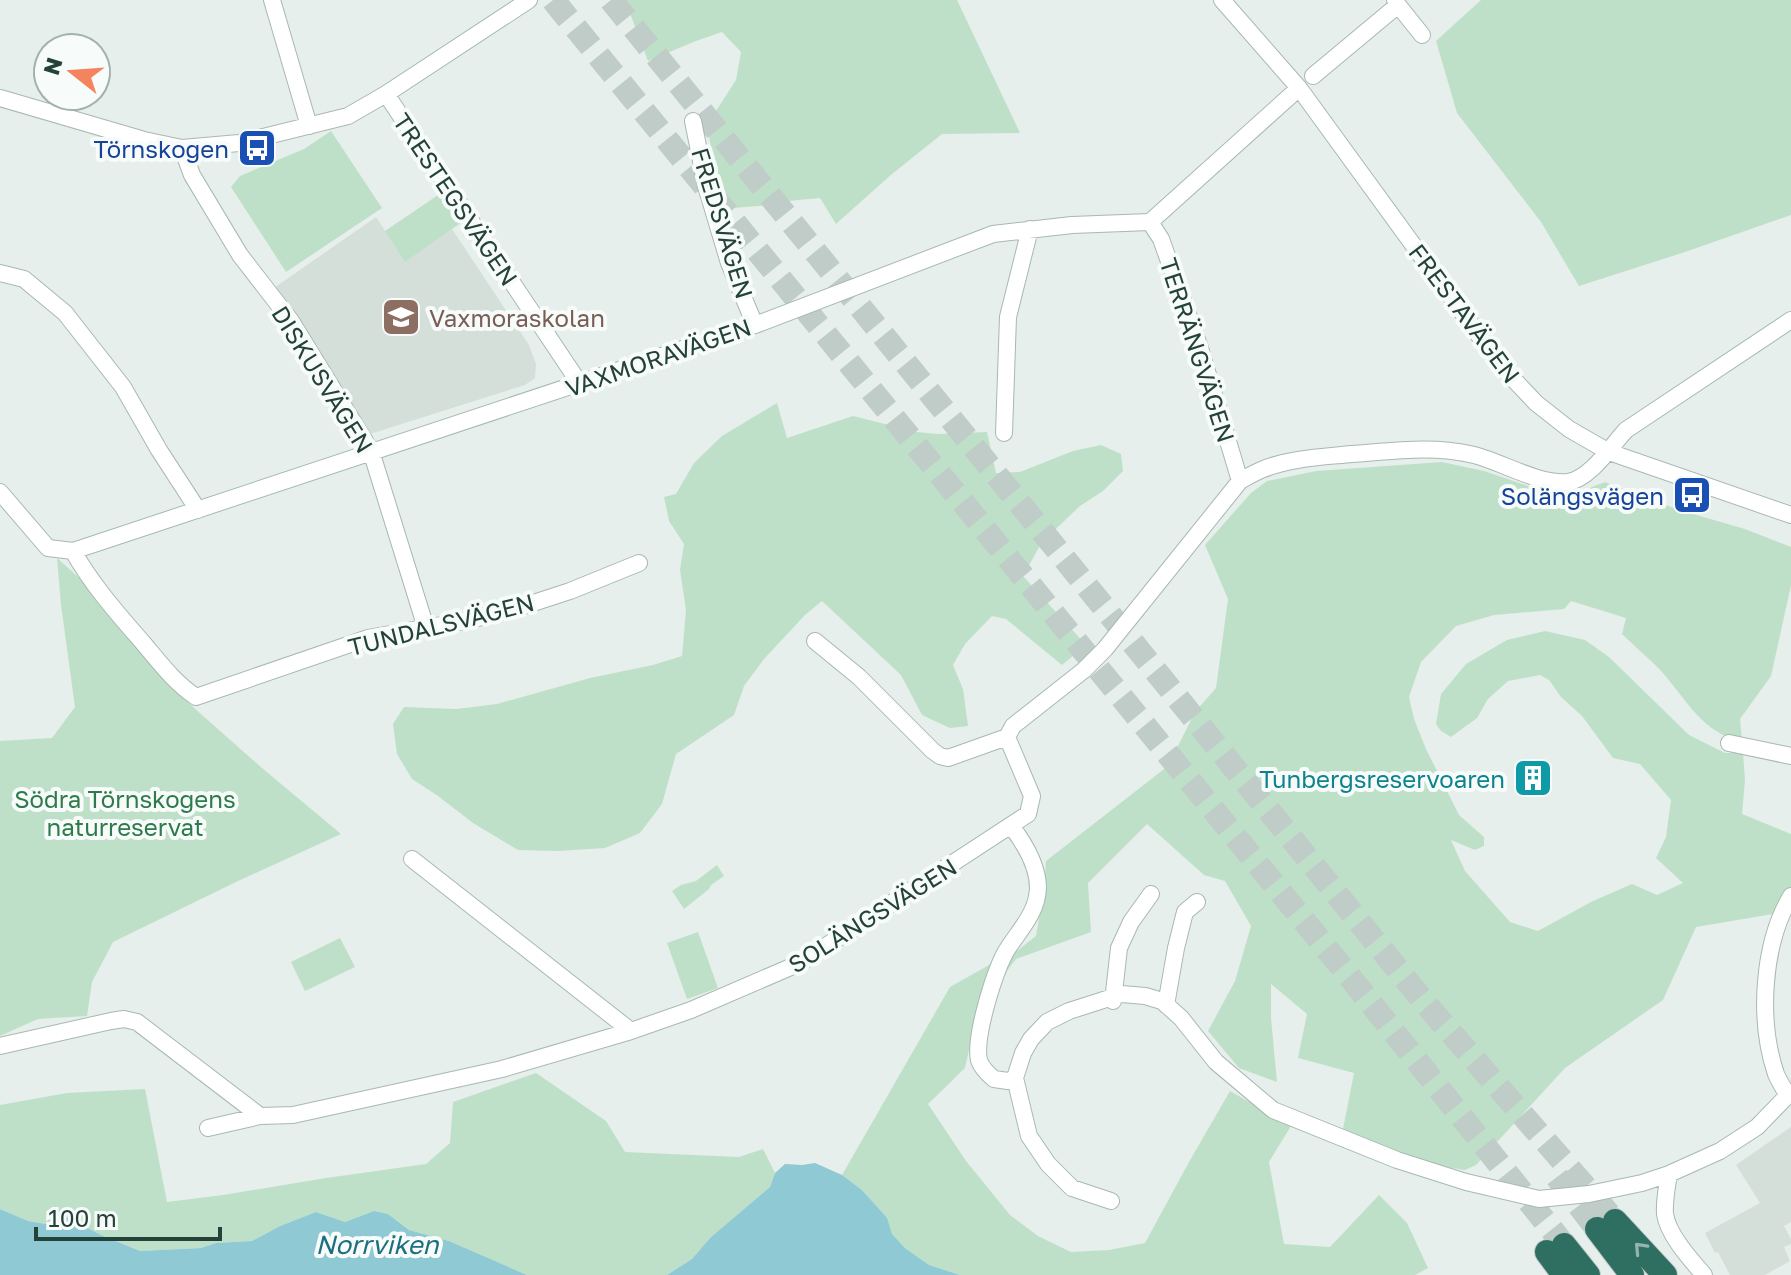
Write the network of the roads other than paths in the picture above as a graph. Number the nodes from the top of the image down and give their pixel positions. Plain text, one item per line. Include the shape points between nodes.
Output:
1 (272, 0) edge
2 (529, 0) edge
3 (1222, 0) edge
4 (1397, 3) edge
5 (1422, 35) dead end
6 (1313, 76) dead end
7 (1299, 88) junction
8 (386, 94) junction
9 (0, 98) edge
10 (693, 121) dead end
11 (309, 126) junction
12 (182, 148) junction
13 (1150, 222) junction
14 (1030, 229) junction
15 (0, 273) edge
16 (1791, 320) edge
17 (755, 325) junction
18 (580, 384) junction
19 (1004, 433) dead end
20 (371, 451) junction
21 (1609, 452) junction
22 (1240, 481) junction
23 (0, 492) edge
24 (198, 510) junction
25 (1791, 515) edge
26 (73, 551) junction
27 (639, 563) dead end
28 (426, 628) junction
29 (815, 641) dead end
30 (1007, 737) junction
31 (1729, 743) dead end
32 (1791, 756) edge
33 (1012, 827) junction
34 (412, 859) dead end
35 (1151, 894) dead end
36 (1791, 896) edge
37 (1197, 902) dead end
38 (1112, 999) junction
39 (1166, 1005) junction
40 (631, 1031) junction
41 (0, 1046) edge
42 (1015, 1078) junction
43 (1789, 1094) edge
44 (260, 1116) junction
45 (208, 1128) dead end
46 (1669, 1174) junction
47 (1111, 1201) dead end
48 (1564, 1275) edge
49 (1588, 1275) edge
50 (1632, 1275) edge
51 (1665, 1275) edge
52 (1704, 1275) edge

1 - 11 street
2 - 8 street
3 - 7 street, FRESTAVÄGEN
4 - 5 street
4 - 6 street
7 - 13 street
7 - 21 street, FRESTAVÄGEN via 1502,367 1536,403
8 - 11 street via 348,116
8 - 18 street, TRESTEGSVÄGEN
9 - 12 street
10 - 17 street, FREDSVÄGEN via 729,263
11 - 12 street via 239,143
12 - 20 street, DISKUSVÄGEN via 192,175 240,255 291,321
13 - 14 street, VAXMORAVÄGEN
13 - 22 street, TERRÄNGVÄGEN via 1200,348
14 - 17 street, VAXMORAVÄGEN via 993,234
14 - 19 street via 1008,317
15 - 24 street via 24,279 65,313 123,387
16 - 21 street via 1626,430
17 - 18 street, VAXMORAVÄGEN
18 - 20 street, VAXMORAVÄGEN
20 - 24 street, VAXMORAVÄGEN
20 - 28 street, DISKUSVÄGEN
21 - 22 street via 1569,482 1547,481 1478,455 1419,448 1312,458 1262,469
21 - 25 street, FRESTAVÄGEN
22 - 30 street via 1105,649 1013,726
23 - 26 street via 48,548
24 - 26 street, VAXMORAVÄGEN
26 - 28 street, TUNDALSVÄGEN via 124,621 181,687 196,697 368,638
27 - 28 street, TUNDALSVÄGEN via 524,606
29 - 30 street via 940,756 948,758
30 - 33 street, SOLÄNGSVÄGEN via 1032,796 1028,814
31 - 32 street
33 - 40 street, SOLÄNGSVÄGEN via 800,963
33 - 42 street via 1027,850 1038,887 1028,919 995,974 979,1045 980,1062 994,1079
34 - 40 street
35 - 38 street via 1119,948
36 - 43 street via 1772,941 1766,984 1776,1074
37 - 39 street via 1185,912
38 - 39 street via 1122,994 1145,996
38 - 42 street via 1047,1022 1031,1039
39 - 46 street via 1216,1062 1273,1110 1397,1160 1539,1199 1589,1194
40 - 44 street, SOLÄNGSVÄGEN via 502,1069 293,1115
41 - 44 street via 111,1021 137,1022
42 - 47 street via 1029,1136 1048,1164 1072,1188
43 - 46 street via 1757,1127
44 - 45 street, SOLÄNGSVÄGEN
46 - 52 street via 1668,1225
48 - 49 highway via 1555,1248
51 -> 50 highway via 1606,1225

